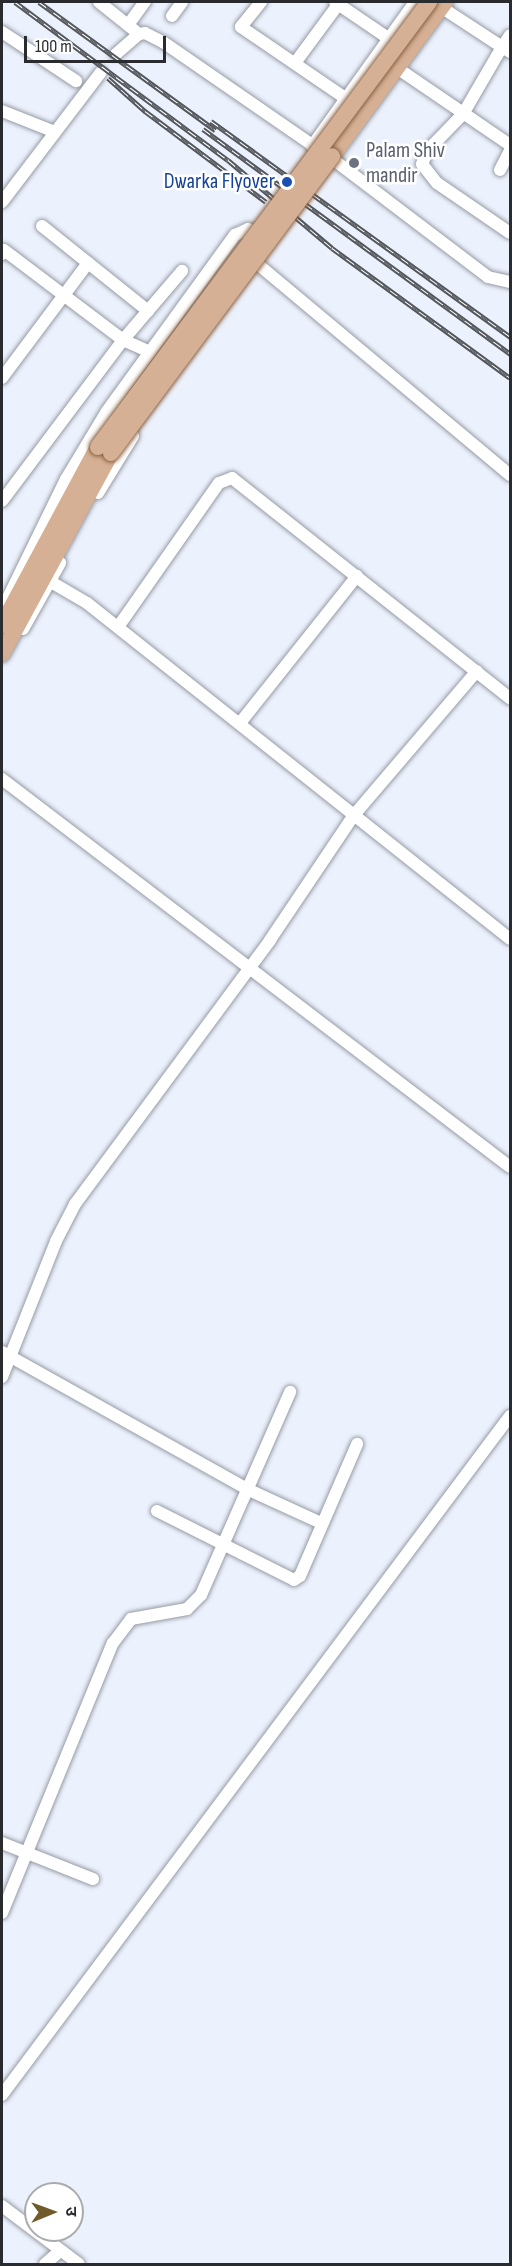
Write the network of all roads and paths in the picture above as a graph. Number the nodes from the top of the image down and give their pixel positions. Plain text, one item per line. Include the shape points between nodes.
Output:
1 (145, 2) edge
2 (182, 2) edge
3 (261, 2) edge
4 (338, 2) edge
5 (415, 2) edge
6 (429, 2) edge
7 (103, 3) edge
8 (449, 5) edge
9 (172, 16) dead end
10 (128, 25) junction
11 (2, 33) edge
12 (139, 34) junction
13 (510, 35) edge
14 (388, 38) junction
15 (506, 50) edge
16 (116, 54) dead end
17 (295, 63) junction
18 (101, 72) dead end
19 (403, 72) junction
20 (76, 81) dead end
21 (345, 98) junction
22 (2, 111) edge
23 (463, 114) junction
24 (55, 132) junction
25 (510, 145) edge
26 (312, 146) junction
27 (510, 150) edge
28 (334, 160) junction
29 (500, 170) dead end
30 (2, 202) edge
31 (42, 226) dead end
32 (510, 233) edge
33 (2, 251) edge
34 (88, 263) junction
35 (260, 266) junction
36 (182, 271) dead end
37 (510, 282) edge
38 (63, 295) junction
39 (148, 311) junction
40 (123, 340) junction
41 (150, 352) junction
42 (2, 378) edge
43 (510, 475) edge
44 (2, 501) edge
45 (357, 576) junction
46 (51, 582) junction
47 (2, 612) edge
48 (118, 627) junction
49 (6, 632) edge
50 (2, 654) edge
51 (2, 660) edge
52 (477, 671) junction
53 (510, 698) edge
54 (240, 723) junction
55 (2, 779) edge
56 (354, 815) junction
57 (510, 939) edge
58 (249, 968) junction
59 (510, 1167) edge
60 (6, 1355) edge
61 (2, 1377) edge
62 (290, 1392) dead end
63 (510, 1416) edge
64 (357, 1444) dead end
65 (249, 1490) junction
66 (157, 1511) dead end
67 (321, 1523) junction
68 (227, 1543) junction
69 (2, 1843) edge
70 (24, 1852) junction
71 (93, 1879) dead end
72 (2, 1913) edge
73 (2, 2096) edge
74 (2, 2206) edge
75 (60, 2251) junction
76 (45, 2265) edge
77 (79, 2265) edge

1 - 10 street
2 - 9 street
3 - 17 street via 241,27
4 - 14 street
4 - 17 street
5 - 14 street
6 - 49 main road, bridge via 98,447
7 - 10 street
8 - 15 street
8 - 19 street
8 - 49 main road, bridge via 111,453
10 - 12 street
11 - 20 street
12 - 16 street
12 - 26 street via 146,33 163,42
13 - 15 street
14 - 21 street
15 - 23 street
17 - 21 street
18 - 24 street
19 - 23 street
19 - 28 street
21 - 26 street
22 - 24 street
23 - 25 street
23 - 32 street via 426,153 423,167 437,183
24 - 30 street
26 - 28 street
27 - 29 street
28 - 37 street via 488,277
31 - 34 street
33 - 38 street
34 - 38 street
34 - 39 street
35 - 41 street via 266,254 262,235 251,229 238,232
35 - 43 street
35 - 46 street via 135,432 84,516
36 - 39 street
38 - 40 street
38 - 42 street
39 - 40 street
40 - 41 street
40 - 44 street
41 - 47 street via 66,479
45 - 48 street via 236,479 229,478 219,483
45 - 52 street
45 - 54 street
46 - 48 street
46 - 51 street
48 - 54 street
49 - 50 main road
52 - 53 street
52 - 56 street
54 - 56 street
55 - 58 street
56 - 57 street
56 - 58 street
58 - 59 street
58 - 60 street via 75,1204
60 - 61 street
60 - 65 street
62 - 65 street
63 - 73 street
64 - 67 street
65 - 67 street
65 - 68 street
66 - 68 street
67 - 68 street via 300,1576 294,1580
68 - 70 street via 195,1604 187,1609 144,1615 122,1627
69 - 70 street
70 - 71 street
70 - 72 street
74 - 75 street
75 - 76 street
75 - 77 street

